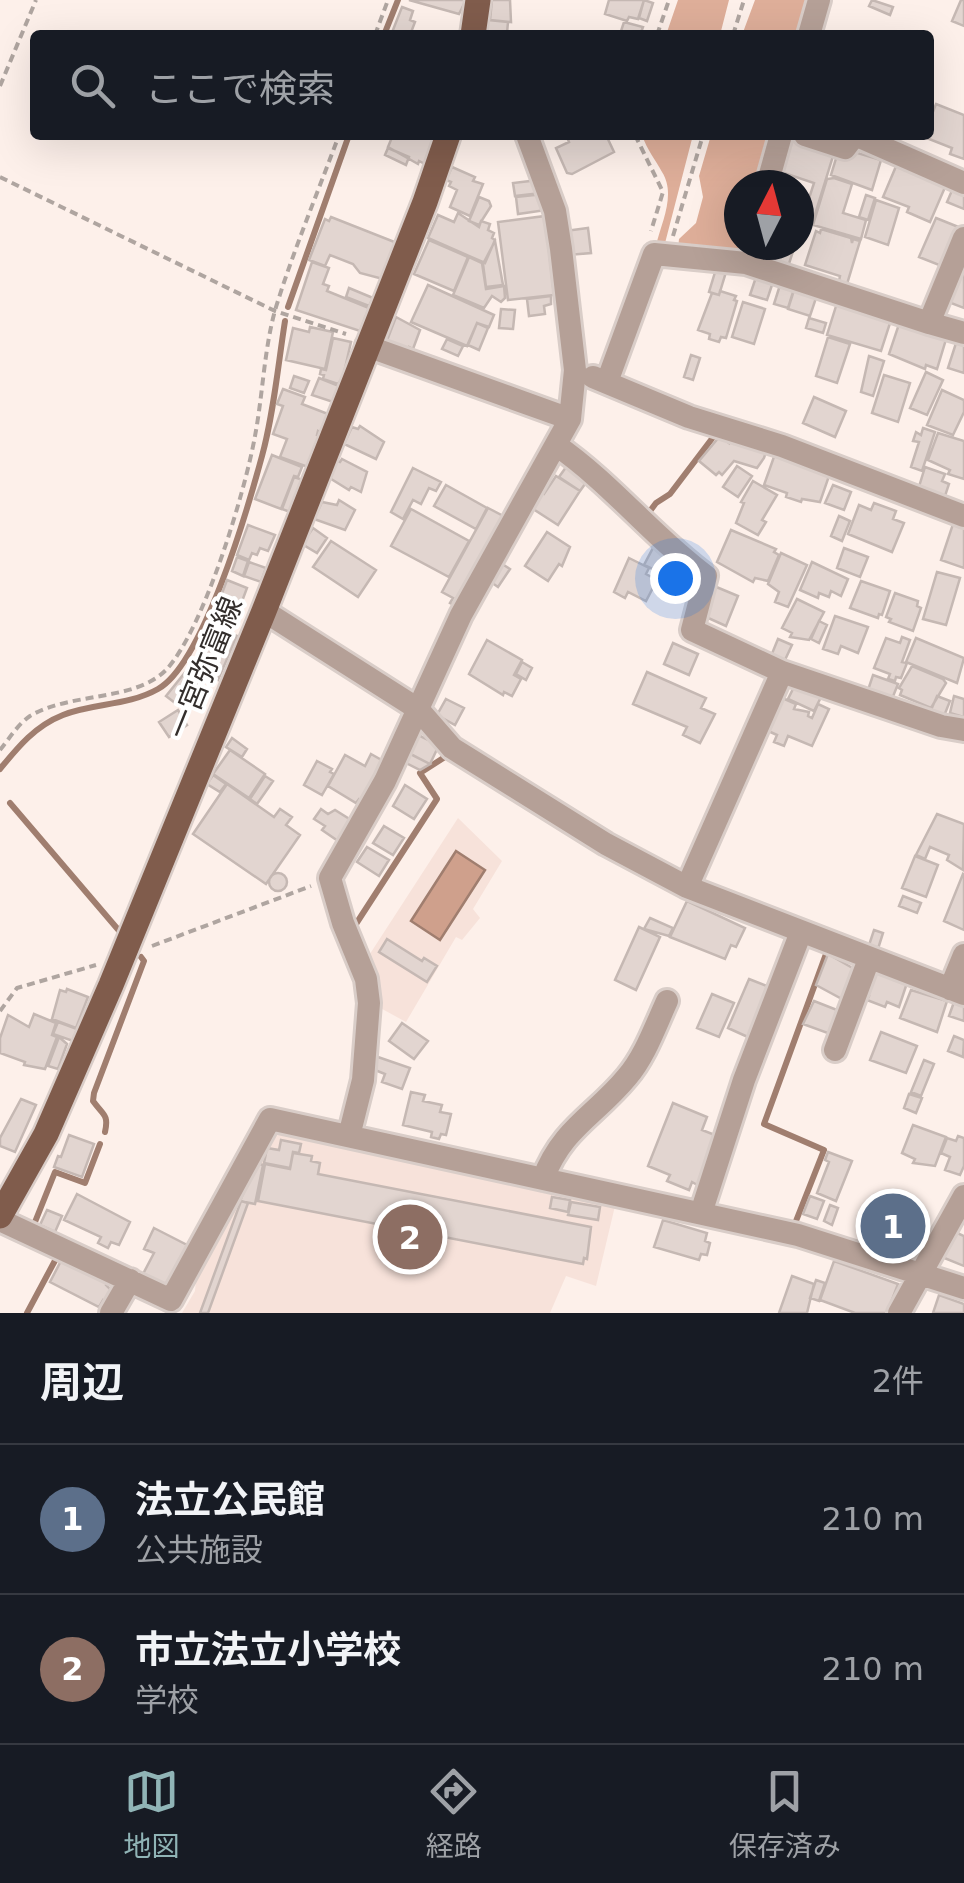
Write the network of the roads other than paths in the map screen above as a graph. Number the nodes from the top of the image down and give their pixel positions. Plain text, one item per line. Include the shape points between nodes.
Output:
1 (478, 0) edge
2 (819, 0) edge
3 (474, 30) edge
4 (810, 30) edge
5 (446, 140) edge
6 (528, 140) edge
7 (780, 140) edge
8 (820, 140) edge
9 (852, 140) edge
10 (864, 140) edge
11 (772, 170) edge
12 (964, 183) edge
13 (964, 238) edge
14 (724, 254) edge
15 (764, 260) edge
16 (929, 323) junction
17 (964, 333) edge
18 (368, 344) junction
19 (575, 370) junction
20 (607, 382) junction
21 (570, 420) junction
22 (556, 446) junction
23 (964, 516) edge
24 (264, 610) junction
25 (782, 672) junction
26 (418, 709) junction
27 (964, 730) edge
28 (688, 887) junction
29 (801, 932) junction
30 (964, 955) edge
31 (869, 959) junction
32 (957, 992) edge
33 (667, 1001) dead end
34 (835, 1050) dead end
35 (349, 1136) junction
36 (543, 1179) junction
37 (964, 1196) edge
38 (701, 1213) junction
39 (0, 1218) edge
40 (920, 1274) junction
41 (130, 1280) junction
42 (964, 1288) edge
43 (111, 1313) edge
44 (899, 1313) edge

1 - 3 main road
2 - 4 street
5 - 18 main road, 一宮弥富線
6 - 19 street via 555,212
7 - 11 street
8 - 9 street via 845,148
10 - 12 street
13 - 16 street
14 - 20 street via 660,255
15 - 16 street
16 - 17 street
18 - 21 street
18 - 24 main road, 一宮弥富線
19 - 20 street
19 - 21 street
20 - 23 street
21 - 22 street
22 - 25 street via 590,468 706,576 692,630
22 - 26 street
24 - 26 street
24 - 39 main road, 一宮弥富線 via 46,1134
25 - 27 street
25 - 28 street
26 - 28 street via 452,748
26 - 35 street via 330,878 366,979 368,1003 363,1080
28 - 29 street
29 - 31 street
29 - 38 street
30 - 32 street
31 - 32 street
31 - 34 street
33 - 36 street via 639,1062 561,1143
35 - 36 street
35 - 41 street via 270,1118 171,1300
36 - 38 street
37 - 40 street
38 - 40 street
39 - 41 street
40 - 42 street
40 - 44 street
41 - 43 street

